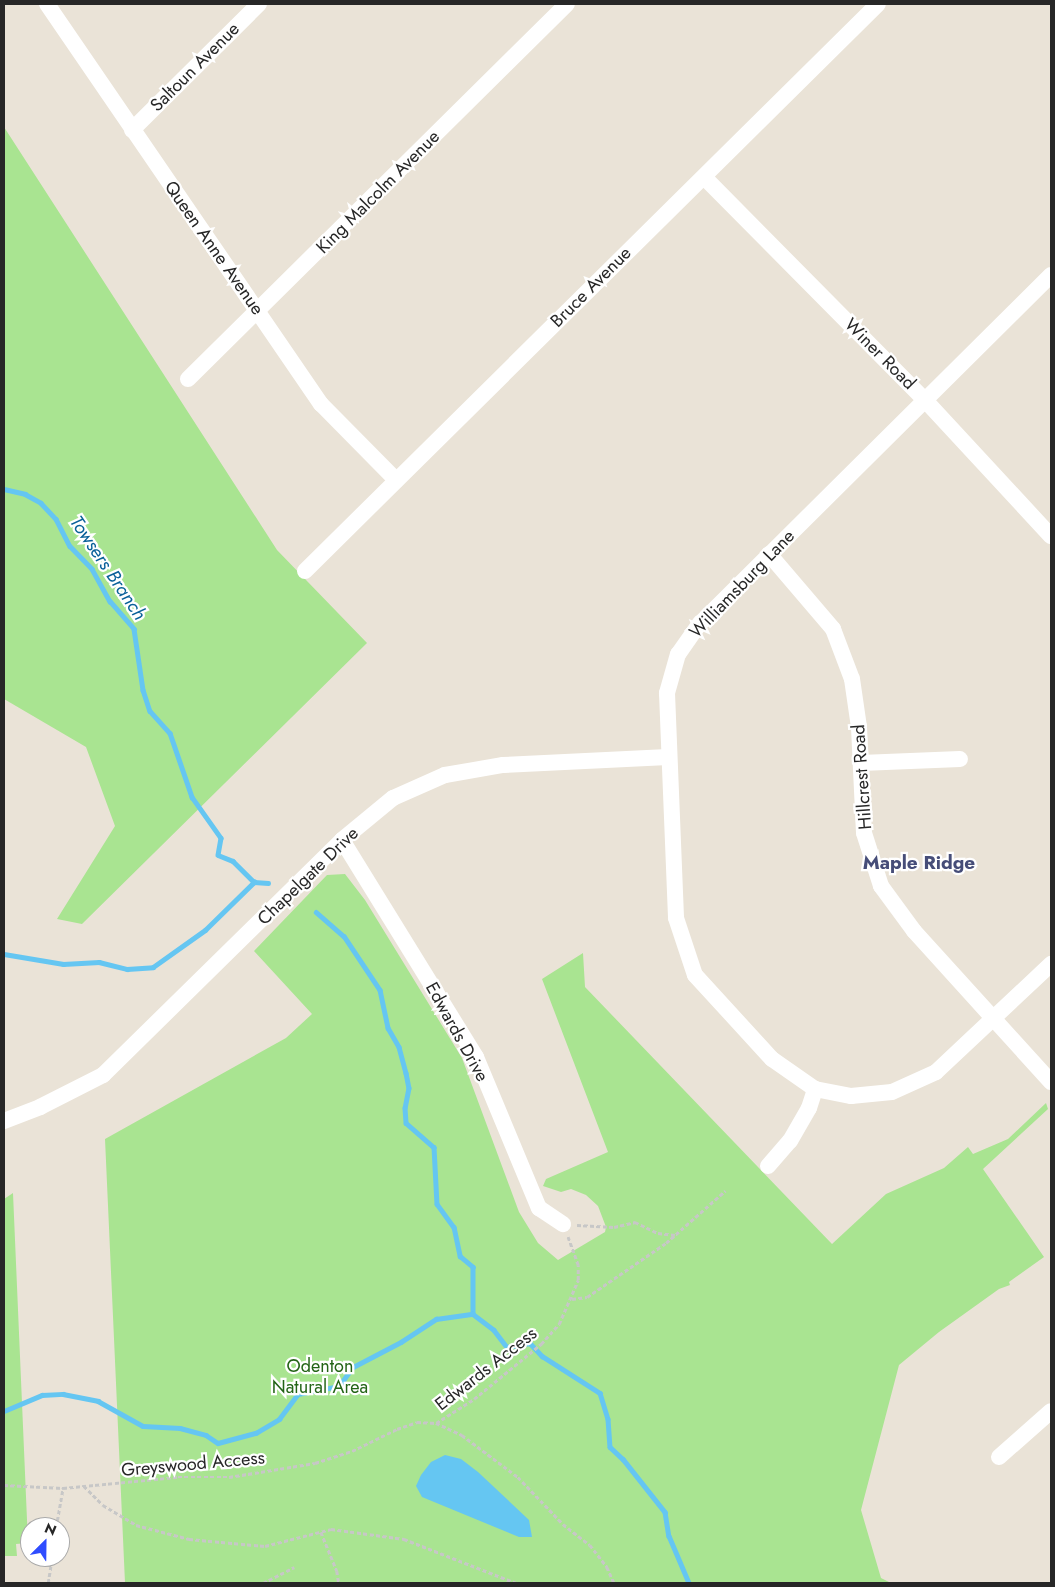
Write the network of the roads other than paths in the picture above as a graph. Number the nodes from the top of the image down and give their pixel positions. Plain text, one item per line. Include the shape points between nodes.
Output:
1 (47, 4) edge
2 (259, 4) edge
3 (567, 4) edge
4 (878, 4) edge
5 (132, 130) junction
6 (704, 177) junction
7 (1051, 275) edge
8 (258, 311) junction
9 (188, 379) dead end
10 (924, 399) junction
11 (396, 480) junction
12 (1051, 536) edge
13 (769, 554) junction
14 (305, 571) dead end
15 (668, 757) junction
16 (960, 759) dead end
17 (861, 763) junction
18 (342, 840) junction
19 (1051, 964) edge
20 (995, 1016) junction
21 (1051, 1082) edge
22 (815, 1089) junction
23 (4, 1121) edge
24 (768, 1166) dead end
25 (563, 1224) road end
26 (1051, 1411) edge
27 (999, 1457) dead end

1 - 5 street, Queen Anne Avenue
2 - 5 street, Saltoun Avenue
3 - 8 street, King Malcolm Avenue
4 - 6 street, Bruce Avenue
5 - 8 street, Queen Anne Avenue
6 - 10 street, Winer Road
6 - 11 street, Bruce Avenue
7 - 10 street, Williamsburg Lane
8 - 9 street, King Malcolm Avenue
8 - 11 street, Queen Anne Avenue via 321,404
10 - 12 street, Winer Road
10 - 13 street, Williamsburg Lane
11 - 14 street, Bruce Avenue
13 - 15 street, Williamsburg Lane via 700,623 678,654 667,693
13 - 17 street, Hillcrest Road via 833,629 852,679
15 - 18 street, Chapelgate Drive via 504,765 445,775 393,798
15 - 22 street, Williamsburg Lane via 676,918 696,975 772,1059
16 - 17 street
17 - 20 street, Hillcrest Road via 864,833 881,886 914,931
18 - 23 street, Chapelgate Drive via 103,1075
18 - 25 street, Edwards Drive via 476,1057 539,1208
19 - 20 street
20 - 21 street, Hillcrest Road
20 - 22 street via 936,1072 892,1092 850,1096
22 - 24 street via 809,1108 790,1141
26 - 27 street

